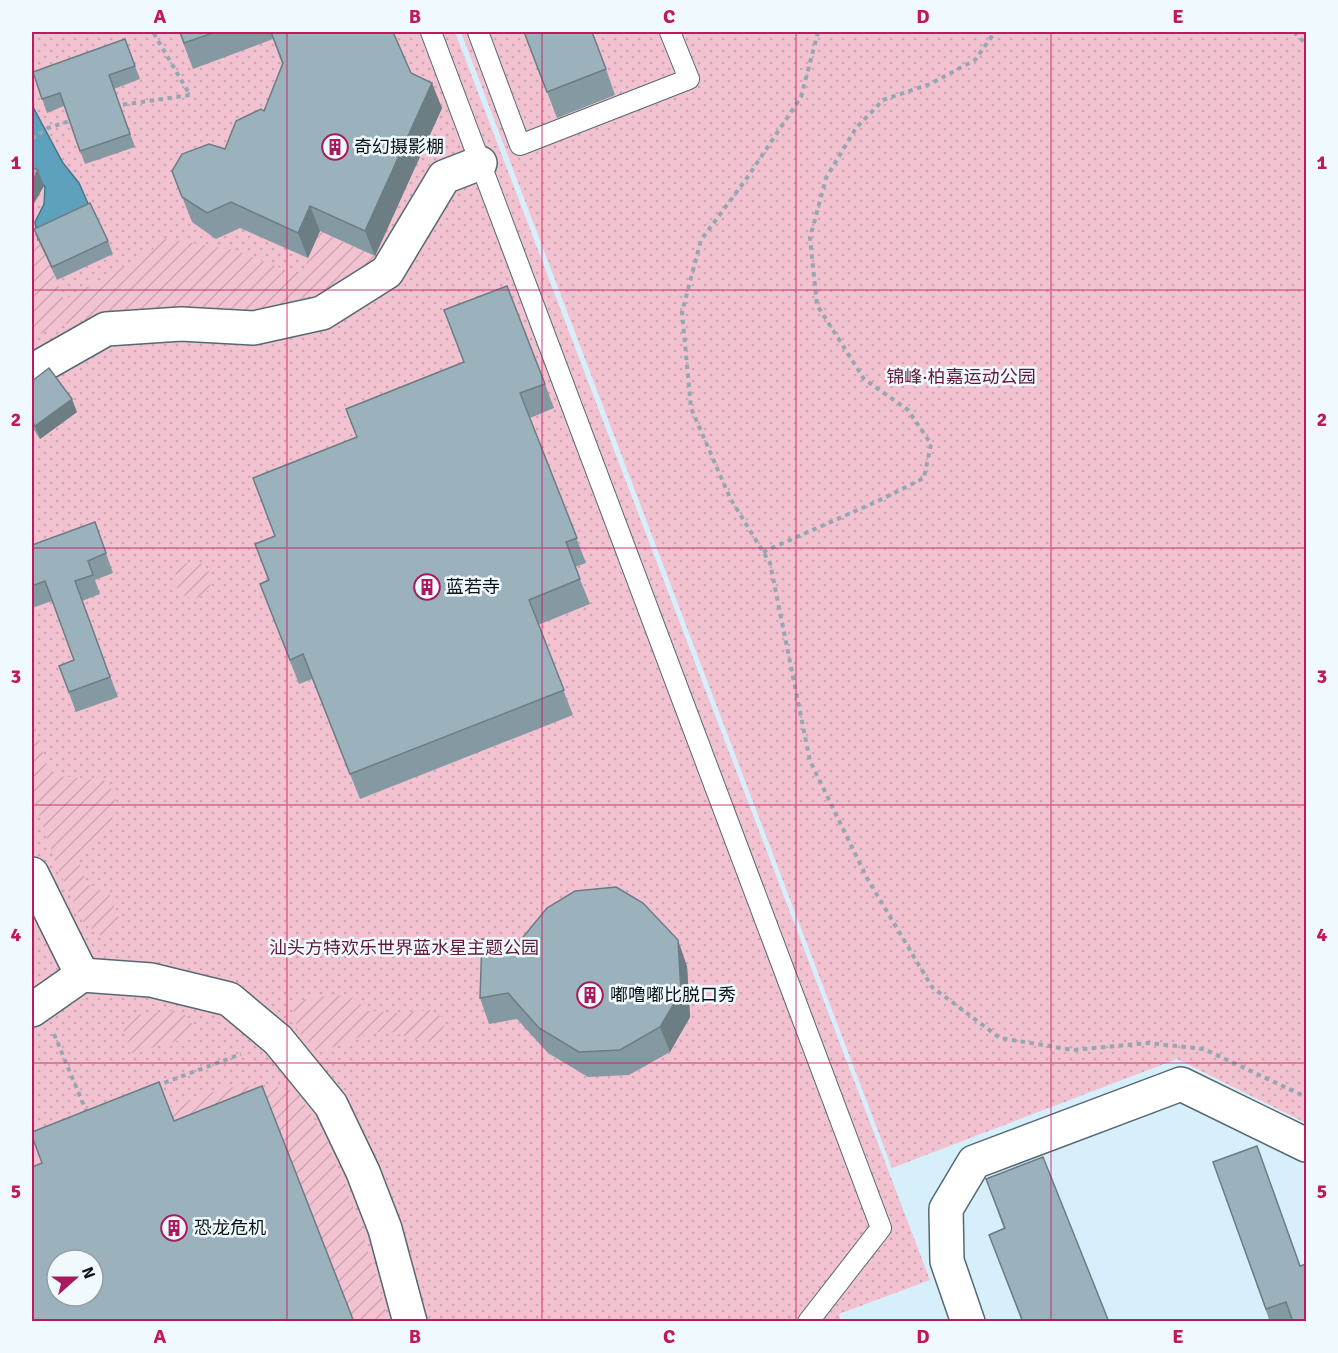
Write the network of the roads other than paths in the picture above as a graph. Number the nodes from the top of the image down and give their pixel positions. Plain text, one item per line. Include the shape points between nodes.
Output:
1 (431, 32) edge
2 (477, 32) edge
3 (670, 32) edge
4 (480, 163) junction
5 (32, 371) edge
6 (32, 874) edge
7 (82, 975) junction
8 (36, 1007) edge
9 (1306, 1146) edge
10 (410, 1322) edge
11 (808, 1322) edge
12 (968, 1322) edge

1 - 4 lane
2 - 3 lane via 520,146 688,79
4 - 5 street via 444,177 387,272 322,313 254,328 181,324 106,329
4 - 11 lane via 881,1228
6 - 7 street
7 - 8 street
7 - 10 street via 151,980 229,999 278,1040 331,1105 363,1172 385,1229
9 - 12 street via 1181,1084 974,1162 946,1209 947,1261

